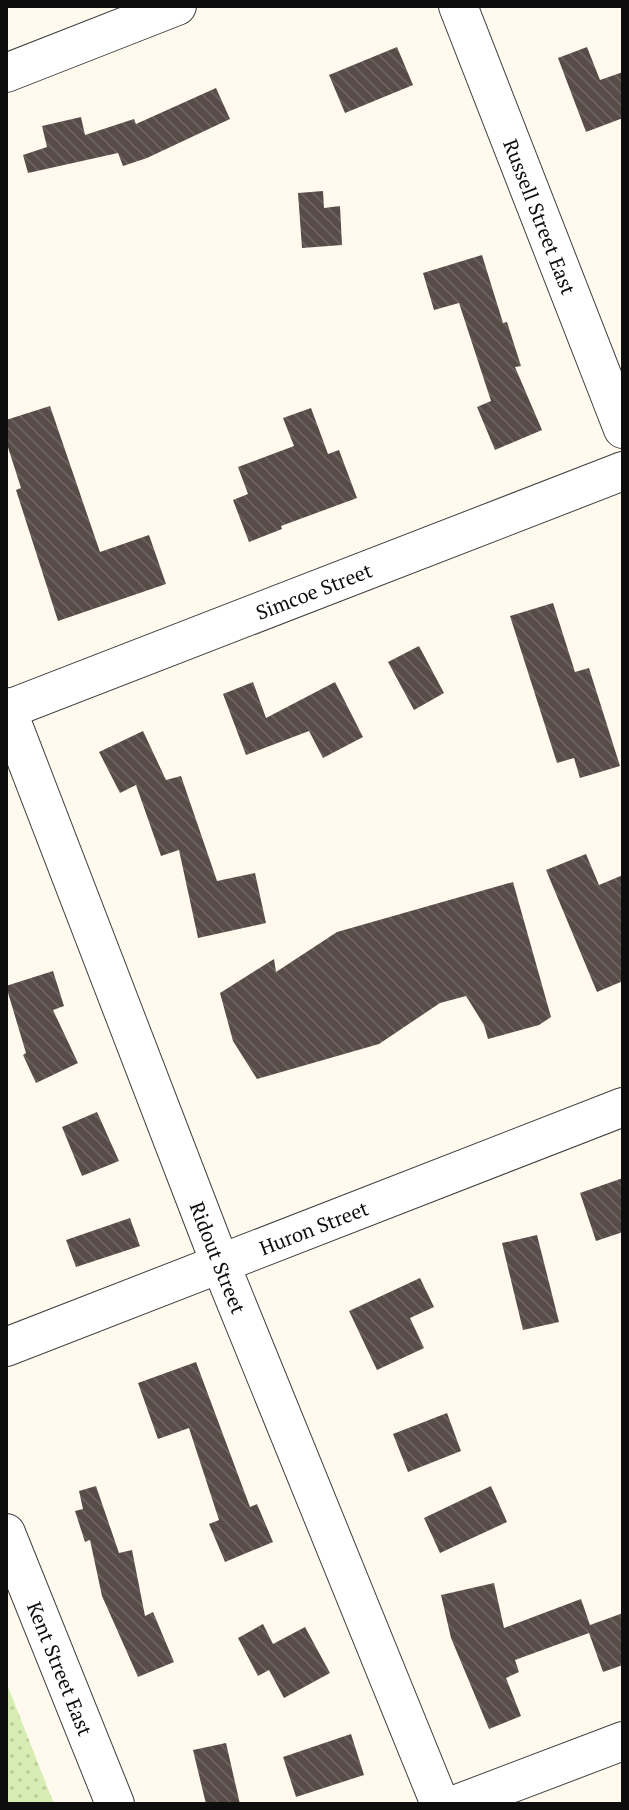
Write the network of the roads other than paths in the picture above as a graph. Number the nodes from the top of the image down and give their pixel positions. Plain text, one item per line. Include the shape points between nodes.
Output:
1 (177, 6) edge
2 (458, 6) edge
3 (6, 73) edge
4 (623, 429) edge
5 (623, 471) edge
6 (6, 709) edge
7 (623, 1107) edge
8 (220, 1263) junction
9 (6, 1347) edge
10 (6, 1533) edge
11 (623, 1741) edge
12 (115, 1804) edge
13 (440, 1804) edge
14 (457, 1804) edge

1 - 3 street
2 - 4 street, Russell Street East
5 - 6 street, Simcoe Street
6 - 8 street, Ridout Street
7 - 8 street, Huron Street
8 - 9 street, Huron Street
8 - 13 street, Ridout Street
10 - 12 street, Kent Street East
11 - 14 street

